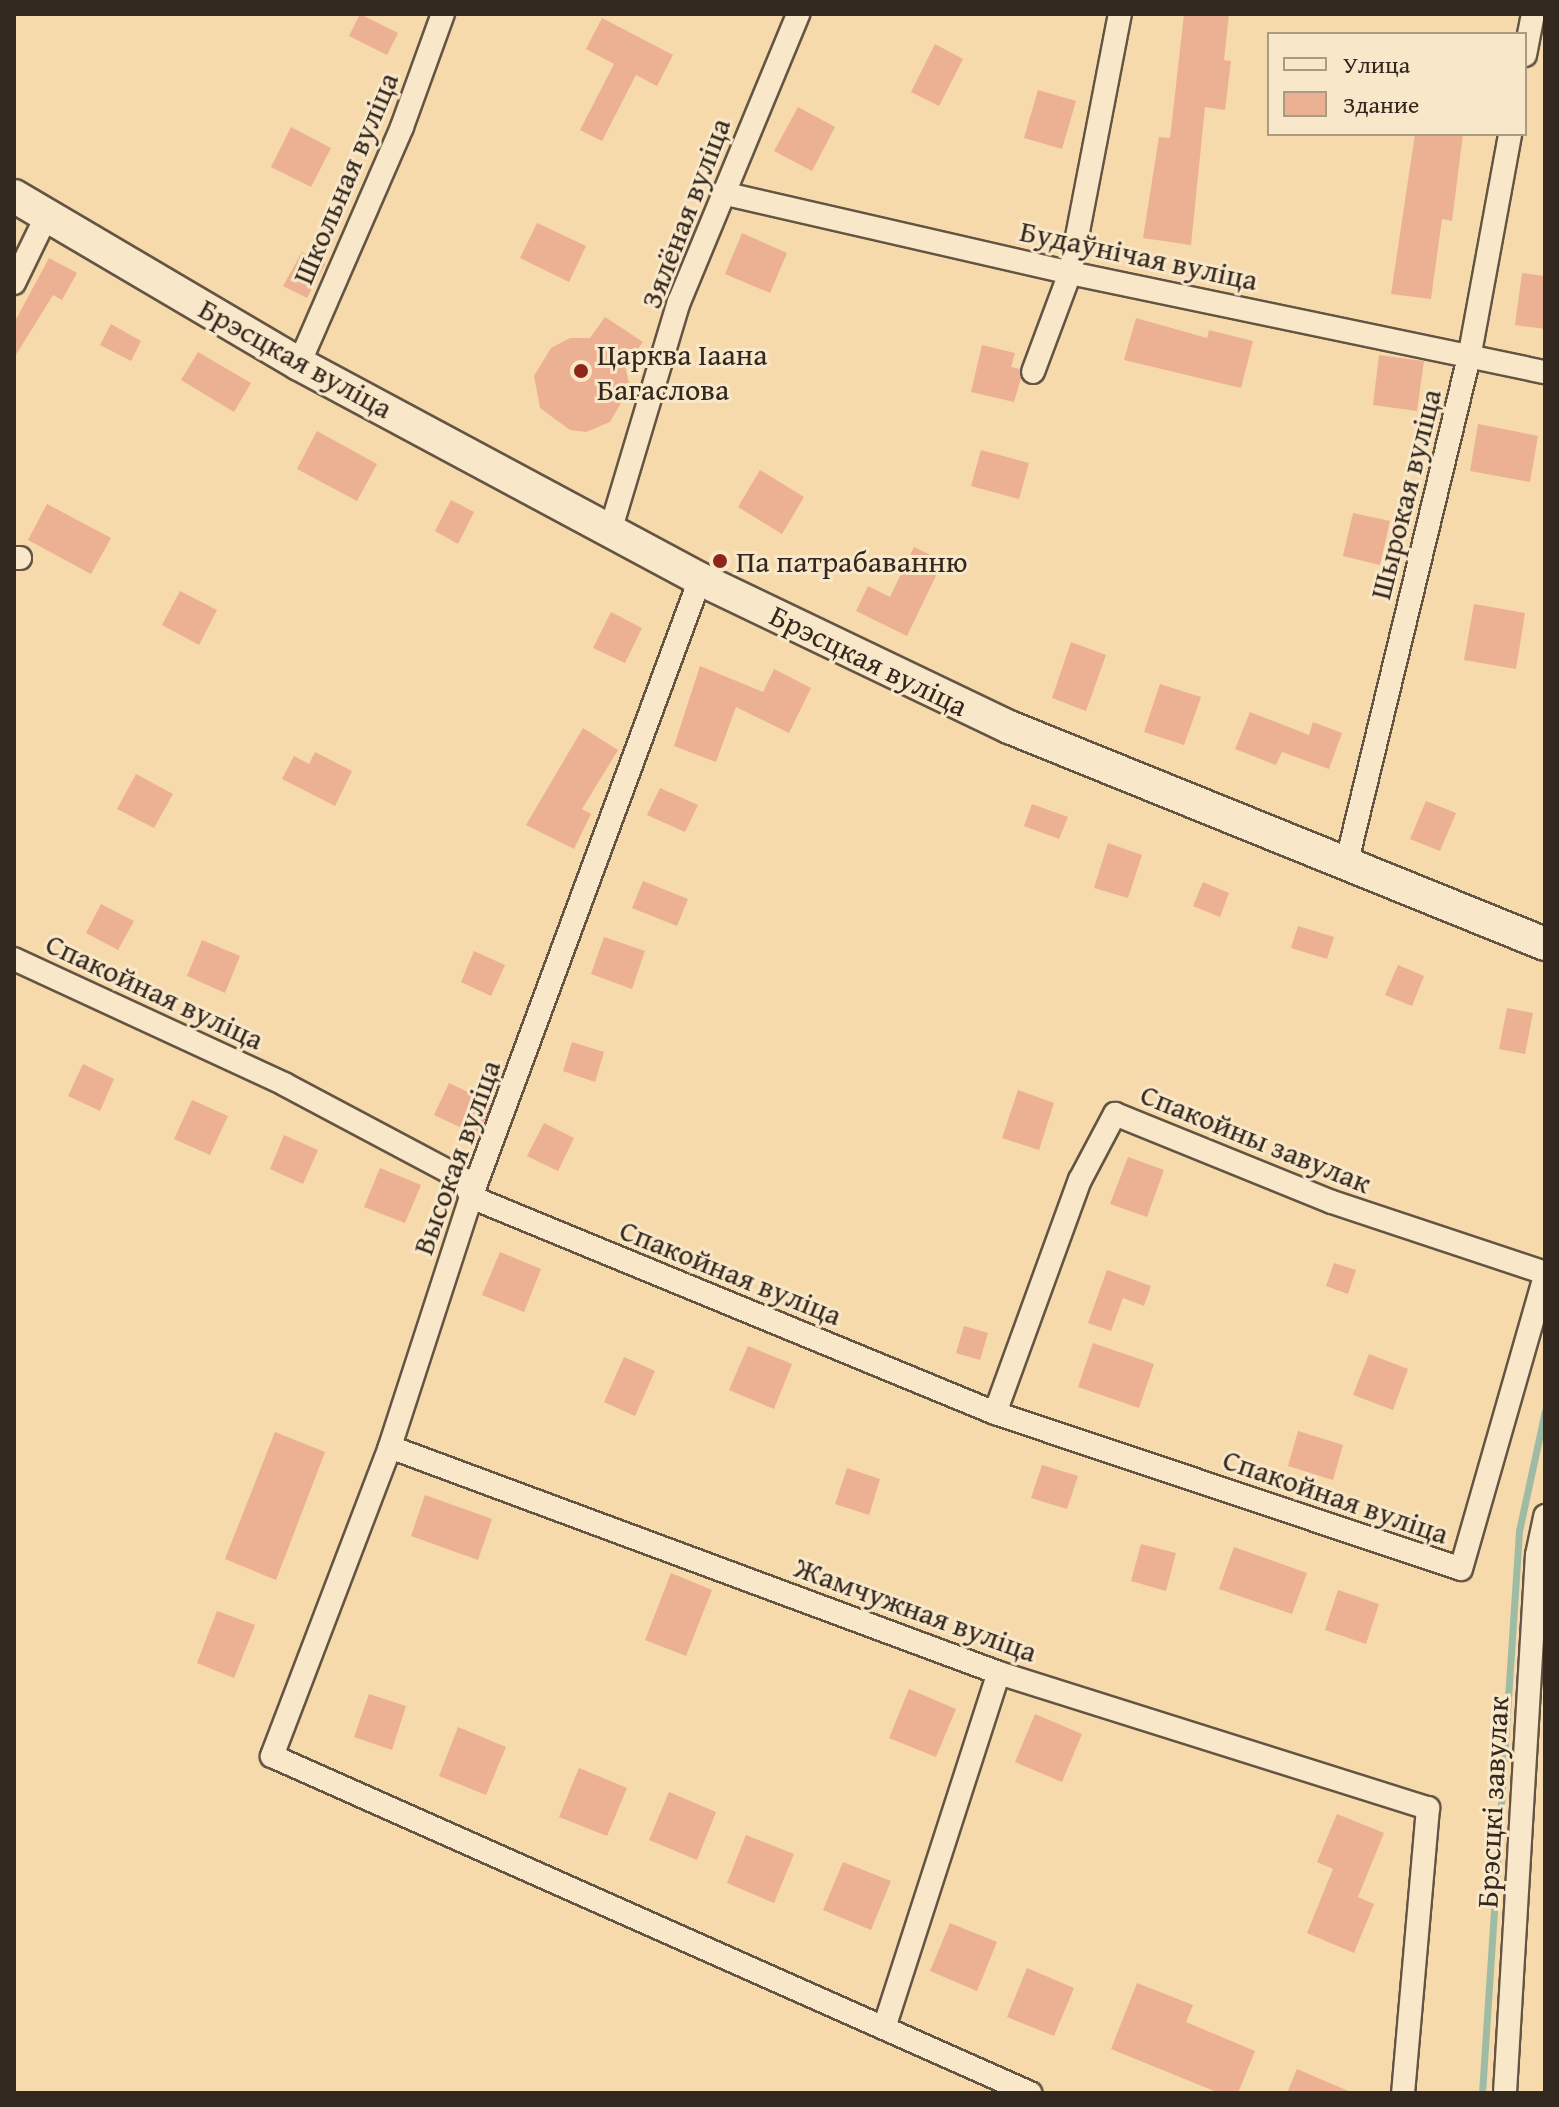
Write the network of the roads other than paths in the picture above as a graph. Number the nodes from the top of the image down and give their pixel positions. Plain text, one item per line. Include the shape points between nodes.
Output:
1 (443, 14) edge
2 (798, 14) edge
3 (1120, 14) edge
4 (1533, 14) edge
5 (1527, 45) edge
6 (1510, 136) edge
7 (722, 193) junction
8 (14, 196) edge
9 (48, 213) junction
10 (1070, 273) junction
11 (14, 283) edge
12 (1470, 353) junction
13 (299, 364) junction
14 (1033, 372) dead end
15 (1545, 372) edge
16 (611, 528) junction
17 (700, 579) junction
18 (1346, 865) junction
19 (1545, 944) edge
20 (14, 959) edge
21 (471, 1197) junction
22 (1545, 1275) edge
23 (995, 1413) junction
24 (390, 1447) junction
25 (1545, 1516) edge
26 (1461, 1569) joint
27 (999, 1673) junction
28 (1537, 1688) edge
29 (884, 2028) junction
30 (1030, 2093) edge
31 (1403, 2093) edge
32 (1505, 2093) edge

1 - 13 street, Школьная вуліца via 402,127
2 - 7 street, Зялёная вуліца
3 - 10 street
4 - 5 street
6 - 12 street, Шырокая вуліца
7 - 10 street, Будаўнічая вуліца
7 - 16 street, Зялёная вуліца via 679,302
8 - 9 street, Брэсцкая вуліца
9 - 11 street
9 - 13 street, Брэсцкая вуліца
10 - 12 street, Будаўнічая вуліца
10 - 14 street
12 - 15 street, Будаўнічая вуліца
12 - 18 street, Шырокая вуліца
13 - 16 street, Брэсцкая вуліца
16 - 17 street, Брэсцкая вуліца
17 - 18 street, Брэсцкая вуліца via 1009,727
17 - 21 street, Высокая вуліца
18 - 19 street, Брэсцкая вуліца
20 - 21 street, Спакойная вуліца via 311,1099 463,1179
21 - 23 street, Спакойная вуліца
21 - 24 street, Высокая вуліца
22 - 23 street, Спакойны завулак via 1332,1202 1115,1114 1080,1180
22 - 26 street, Спакойны завулак
23 - 26 street, Спакойная вуліца
24 - 27 street, Жамчужная вуліца
24 - 29 street, Высокая вуліца via 272,1756
25 - 28 street, Брэсцкі завулак via 1537,1555
27 - 29 street
27 - 31 street, Жамчужная вуліца via 1428,1808
28 - 32 street, Брэсцкі завулак
29 - 30 street

